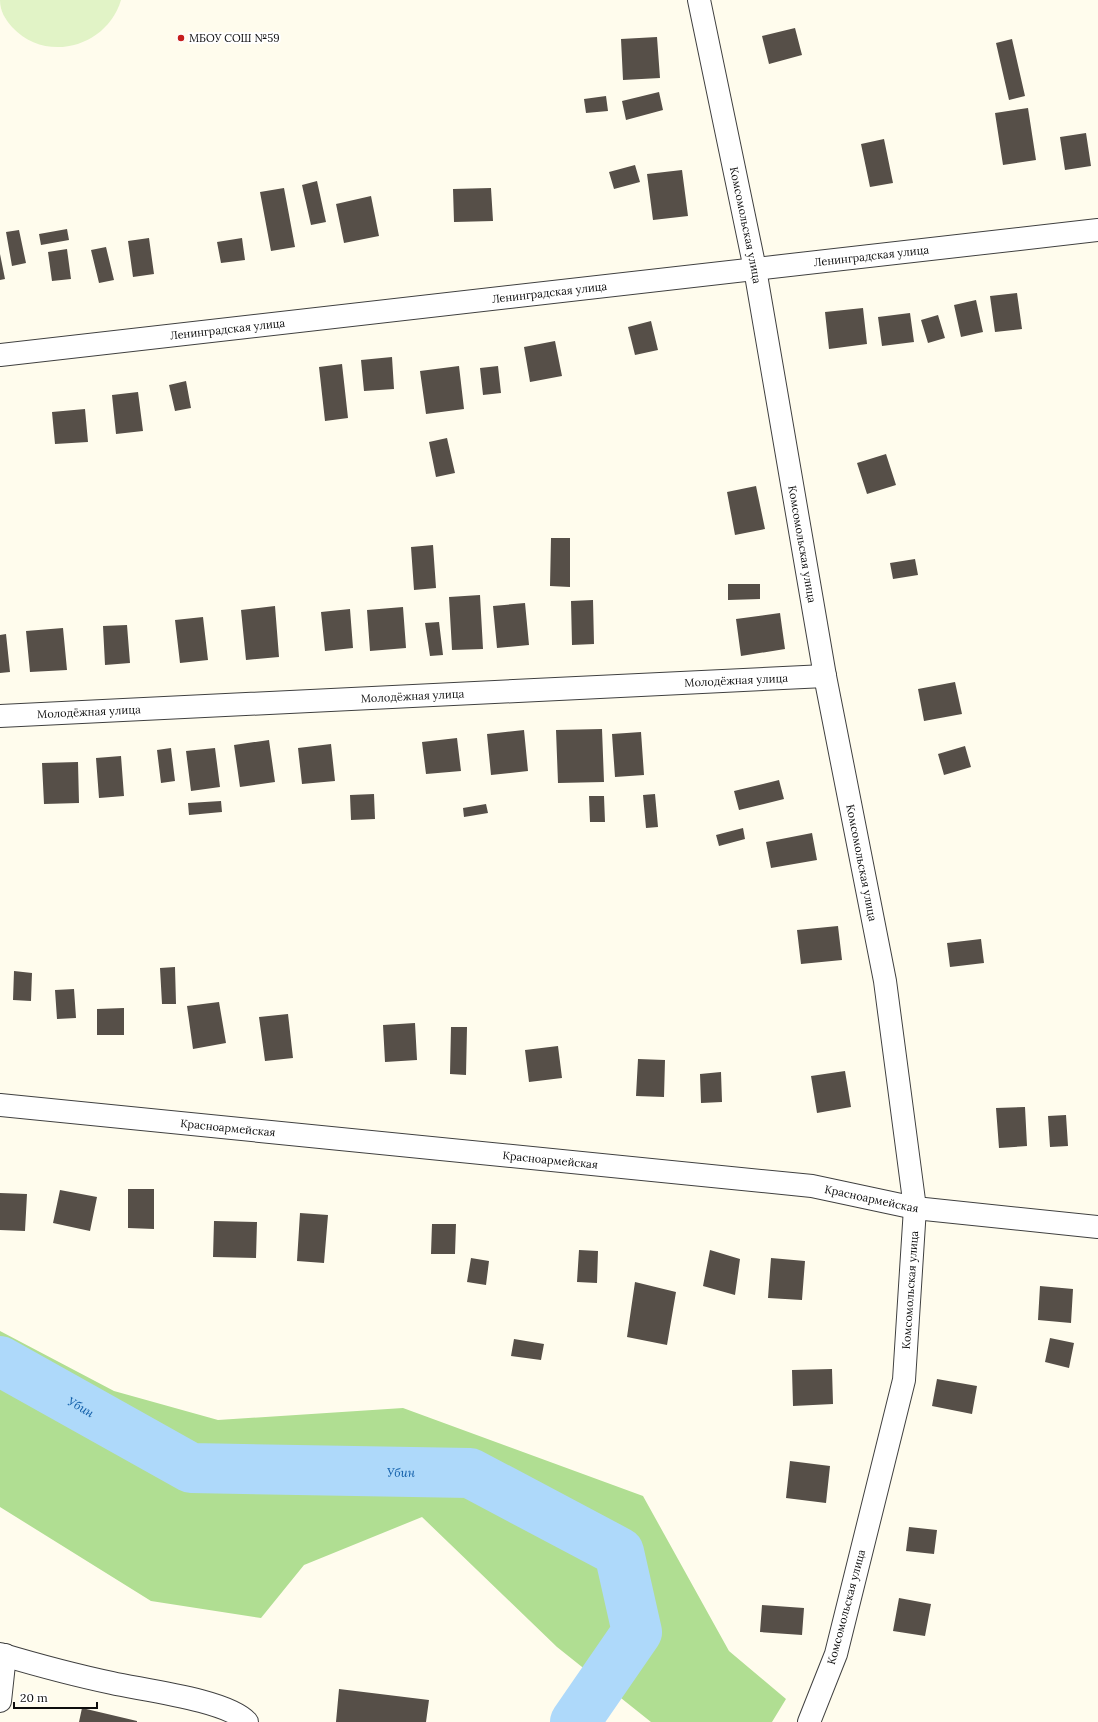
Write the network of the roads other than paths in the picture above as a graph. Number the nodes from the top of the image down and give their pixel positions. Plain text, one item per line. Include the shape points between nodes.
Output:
1 (699, 0) edge
2 (1098, 230) edge
3 (755, 269) junction
4 (0, 355) edge
5 (825, 676) junction
6 (0, 716) edge
7 (0, 1105) edge
8 (915, 1208) junction
9 (1098, 1227) edge
10 (2, 1654) edge
11 (0, 1701) edge
12 (247, 1722) edge
13 (809, 1722) edge

1 - 3 street, Комсомольская улица
2 - 3 street, Ленинградская улица
3 - 4 street, Ленинградская улица
3 - 5 street, Комсомольская улица
5 - 6 street, Молодёжная улица
5 - 8 street, Комсомольская улица via 885,981
7 - 8 street, Красноармейская via 812,1186
8 - 9 street, Красноармейская
8 - 13 street, Комсомольская улица via 904,1380 836,1654
10 - 11 street
10 - 12 street via 111,1683 194,1699 240,1714

